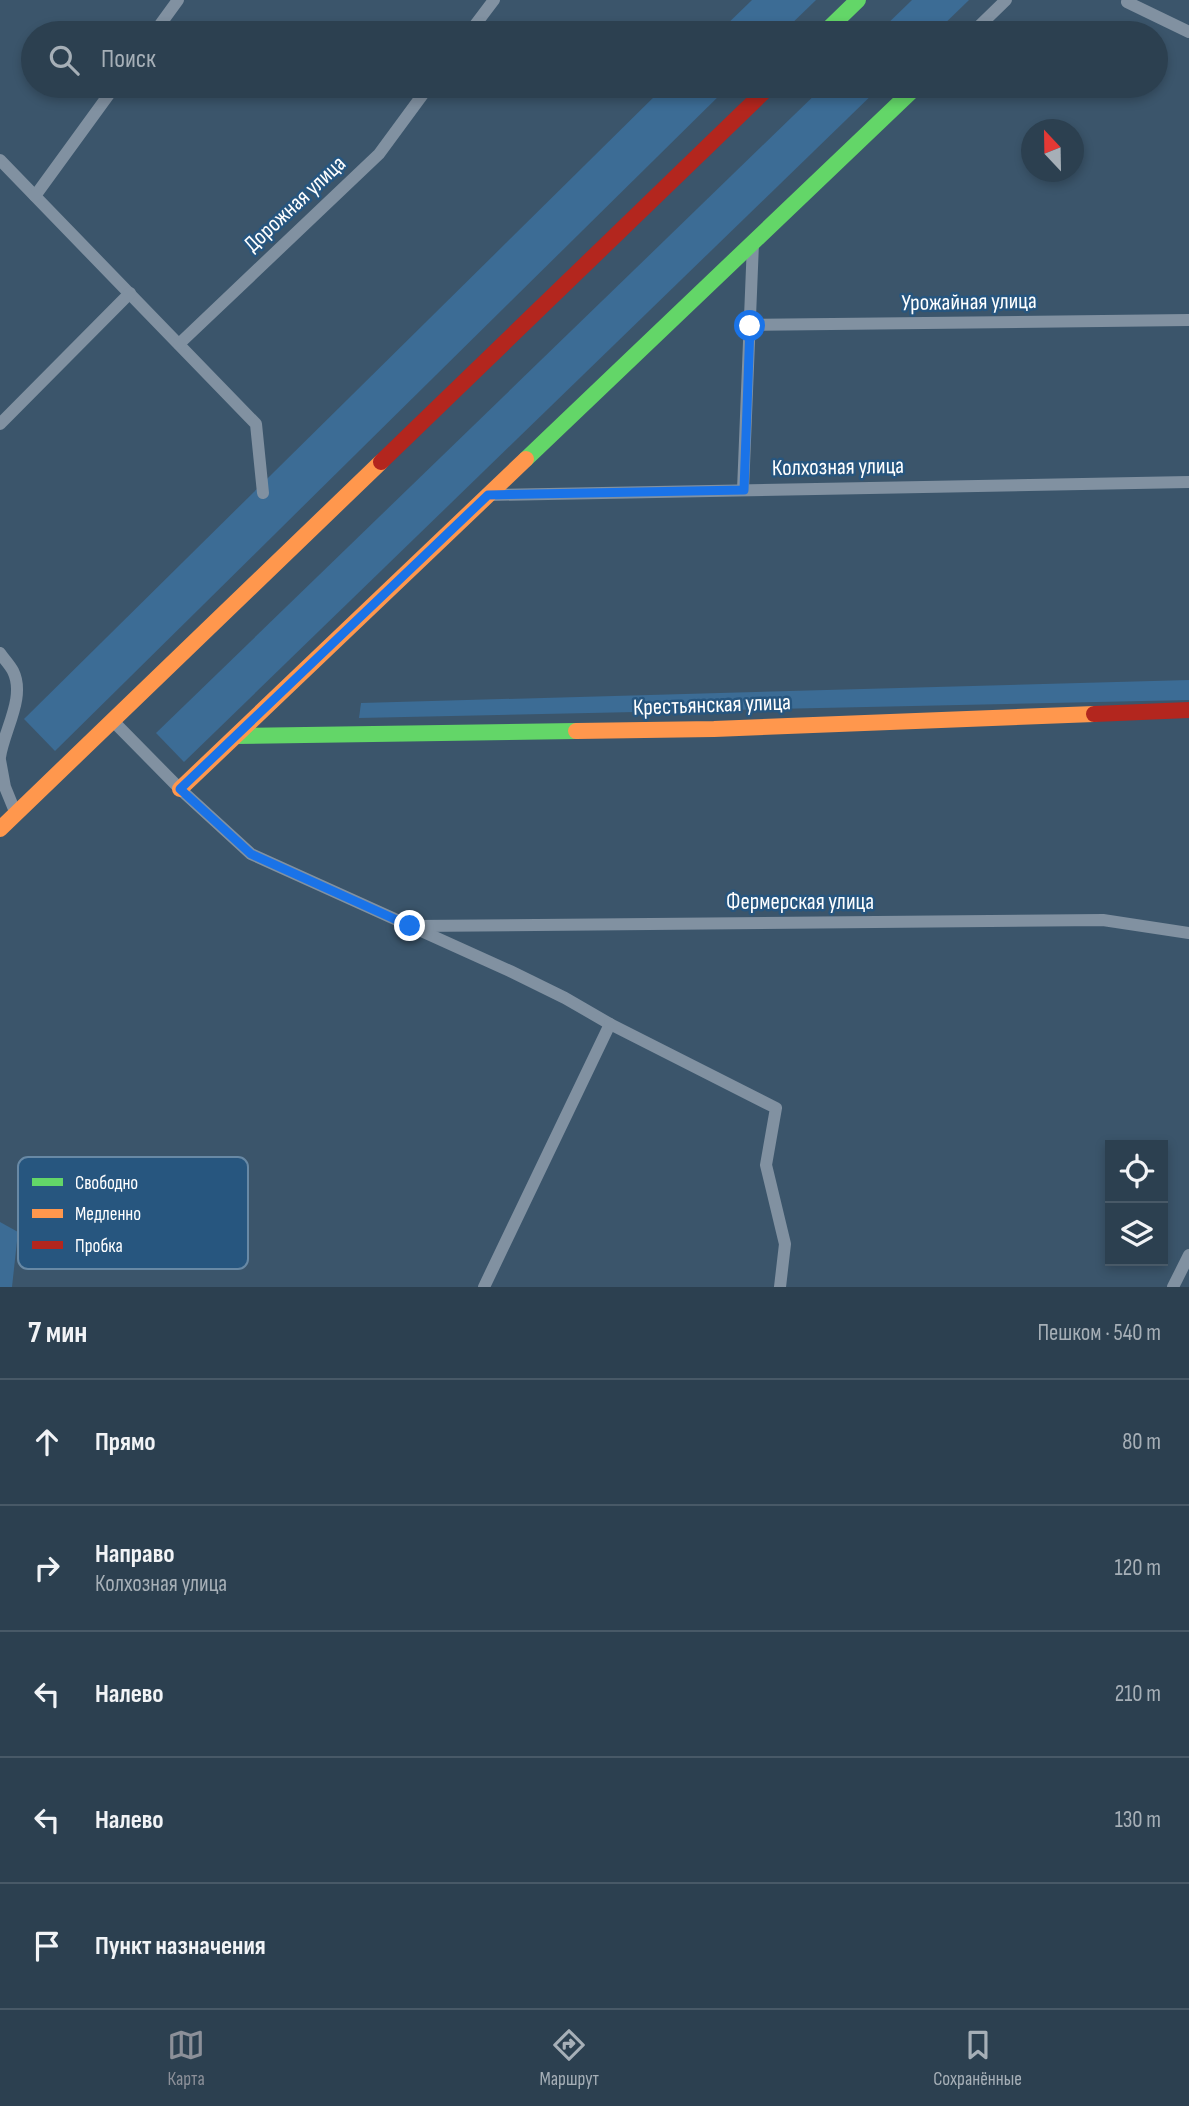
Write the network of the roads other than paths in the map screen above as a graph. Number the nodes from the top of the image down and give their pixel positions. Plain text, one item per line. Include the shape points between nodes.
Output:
1 (178, 0) edge
2 (494, 0) edge
3 (858, 0) edge
4 (1006, 0) edge
5 (1127, 2) dead end
6 (163, 21) edge
7 (478, 21) edge
8 (836, 21) edge
9 (984, 21) edge
10 (1166, 21) edge
11 (1168, 22) edge
12 (1189, 32) edge
13 (107, 98) edge
14 (420, 98) edge
15 (758, 98) edge
16 (904, 98) edge
17 (0, 160) edge
18 (35, 196) junction
19 (752, 243) junction
20 (130, 293) junction
21 (1189, 320) edge
22 (750, 326) junction
23 (179, 344) junction
24 (0, 424) edge
25 (1189, 482) edge
26 (744, 490) junction
27 (263, 493) dead end
28 (488, 495) junction
29 (0, 653) edge
30 (1189, 710) edge
31 (113, 721) junction
32 (236, 736) junction
33 (0, 758) edge
34 (180, 789) junction
35 (16, 814) junction
36 (0, 830) edge
37 (410, 926) junction
38 (1189, 933) edge
39 (610, 1024) junction
40 (1189, 1255) edge
41 (484, 1287) edge
42 (780, 1287) edge
43 (1173, 1287) edge

1 - 6 street
2 - 7 street
3 - 8 street
4 - 9 street
5 - 10 street
11 - 12 street
13 - 18 street
14 - 23 street, Дорожная улица via 379,154
15 - 31 street
16 - 19 street
17 - 18 street
18 - 20 street
19 - 22 street
19 - 28 street
20 - 23 street
20 - 24 street
21 - 22 street, Урожайная улица
22 - 26 street
23 - 27 street via 256,424
25 - 26 street, Колхозная улица
26 - 28 street, Колхозная улица
28 - 32 street
29 - 33 street via 14,671 18,690
30 - 32 street, Крестьянская улица via 714,729
31 - 34 street
31 - 35 street
32 - 34 street
33 - 35 street
34 - 37 street via 251,854
35 - 36 street
37 - 38 street, Фермерская улица via 1103,920
37 - 39 street via 510,971
39 - 41 street
39 - 42 street via 776,1108 766,1165 785,1244
40 - 43 street

